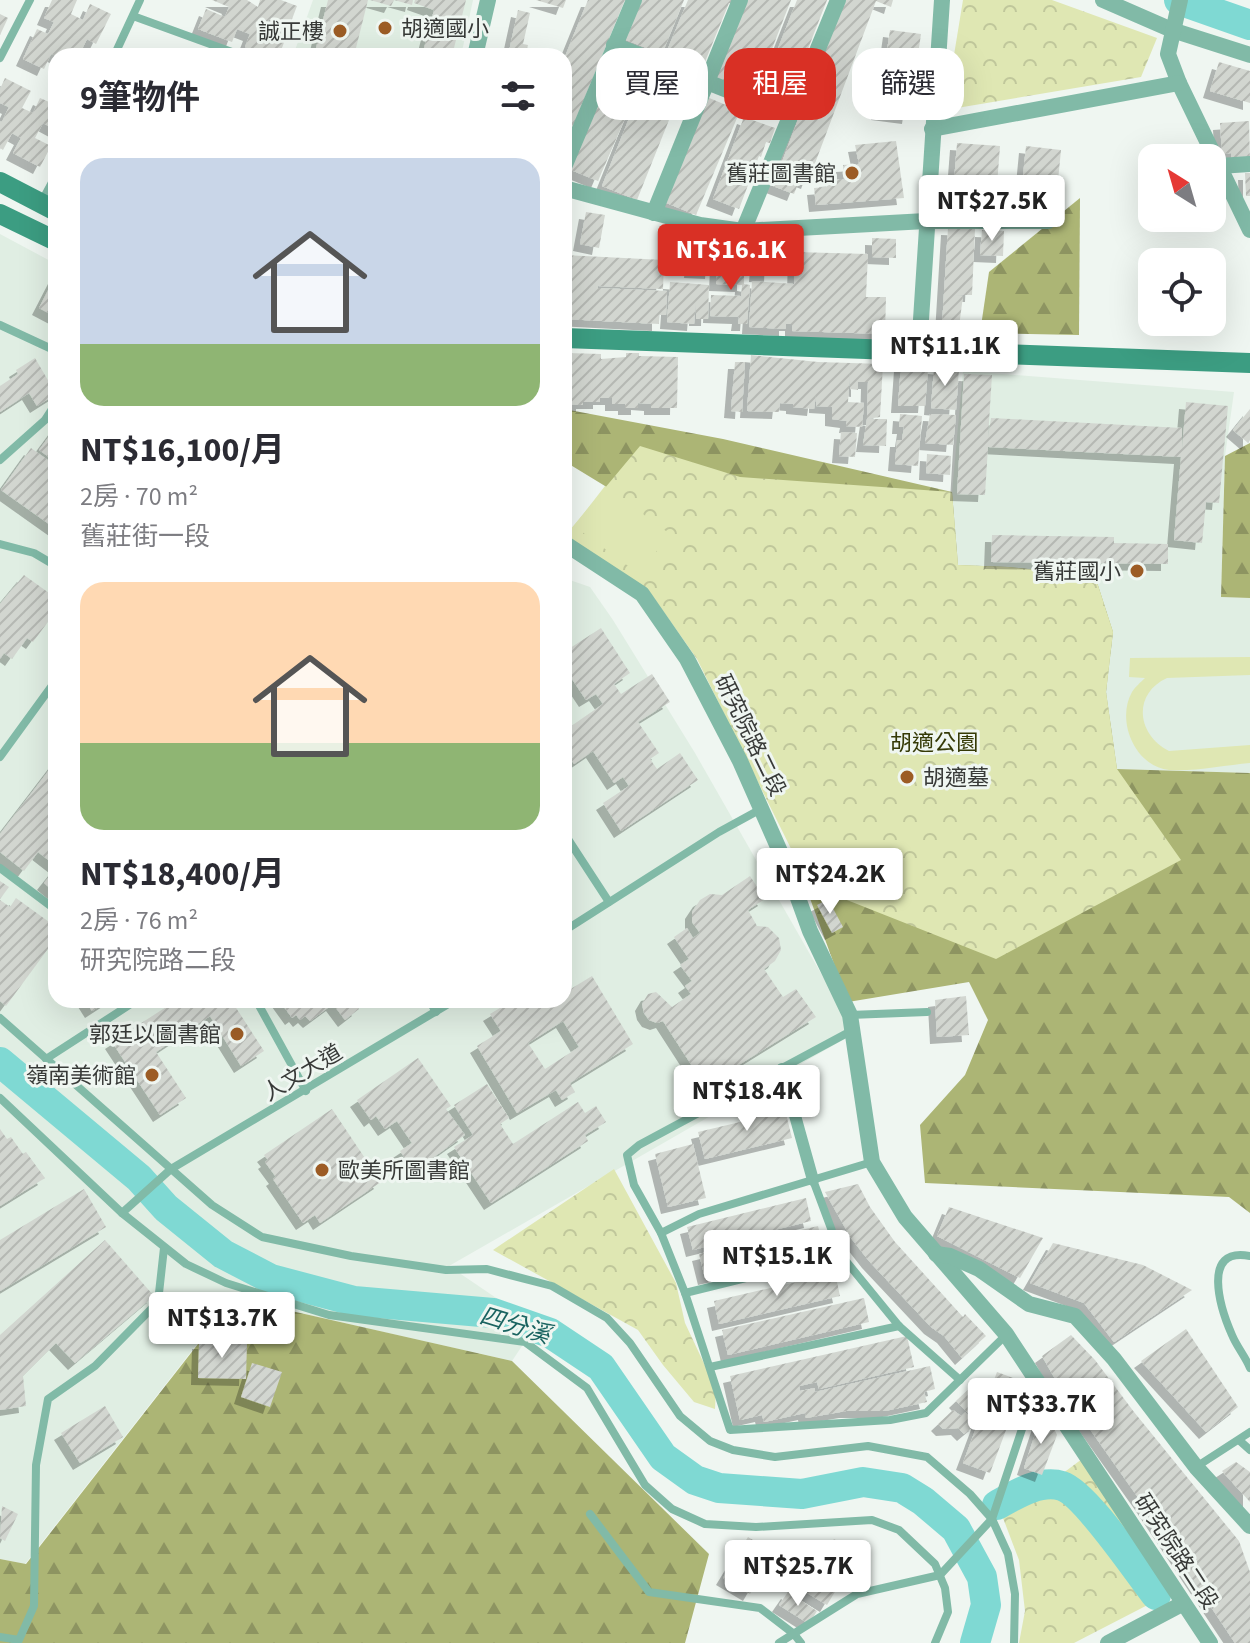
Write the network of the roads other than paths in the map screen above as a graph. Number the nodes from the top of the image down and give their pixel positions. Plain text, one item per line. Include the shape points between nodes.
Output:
1 (30, 0) edge
2 (140, 0) edge
3 (488, 0) edge
4 (634, 0) edge
5 (740, 0) edge
6 (838, 0) edge
7 (942, 0) edge
8 (1103, 0) edge
9 (1175, 15) edge
10 (133, 16) junction
11 (614, 45) junction
12 (118, 48) edge
13 (221, 48) edge
14 (477, 48) edge
15 (621, 48) edge
16 (818, 48) edge
17 (1250, 55) edge
18 (0, 58) edge
19 (708, 75) edge
20 (1179, 83) junction
21 (690, 120) edge
22 (788, 120) edge
23 (932, 129) junction
24 (1208, 144) edge
25 (572, 147) edge
26 (1250, 164) edge
27 (1226, 166) edge
28 (1226, 180) edge
29 (0, 182) edge
30 (572, 190) edge
31 (48, 207) edge
32 (654, 213) junction
33 (0, 214) edge
34 (926, 221) junction
35 (1048, 221) dead end
36 (1250, 230) edge
37 (743, 231) junction
38 (48, 237) edge
39 (0, 325) edge
40 (572, 338) edge
41 (48, 347) edge
42 (919, 350) junction
43 (1250, 363) edge
44 (48, 415) edge
45 (0, 460) edge
46 (0, 544) edge
47 (572, 548) edge
48 (48, 561) edge
49 (48, 691) edge
50 (0, 757) edge
51 (761, 809) junction
52 (572, 845) edge
53 (0, 868) edge
54 (609, 902) junction
55 (48, 904) edge
56 (572, 926) edge
57 (125, 1008) edge
58 (260, 1008) edge
59 (434, 1008) edge
60 (442, 1008) edge
61 (436, 1012) junction
62 (927, 1012) dead end
63 (0, 1018) edge
64 (851, 1023) junction
65 (46, 1059) junction
66 (782, 1069) junction
67 (306, 1091) junction
68 (0, 1098) edge
69 (872, 1162) junction
70 (169, 1171) junction
71 (813, 1180) junction
72 (126, 1210) junction
73 (661, 1233) junction
74 (164, 1248) junction
75 (936, 1254) junction
76 (841, 1255) junction
77 (1250, 1256) edge
78 (685, 1293) junction
79 (899, 1326) junction
80 (1006, 1334) junction
81 (710, 1367) junction
82 (1250, 1368) edge
83 (960, 1380) junction
84 (1038, 1380) junction
85 (1250, 1432) edge
86 (1240, 1441) junction
87 (1250, 1450) edge
88 (1196, 1467) junction
89 (590, 1514) dead end
90 (989, 1522) junction
91 (1250, 1526) edge
92 (940, 1575) junction
93 (1182, 1604) junction
94 (794, 1634) junction
95 (0, 1637) edge
96 (779, 1643) edge
97 (801, 1643) edge
98 (935, 1643) edge
99 (1014, 1643) edge
100 (1108, 1643) edge
101 (1210, 1643) edge

1 - 18 lane
2 - 10 lane
3 - 14 street
4 - 11 street
5 - 19 street
6 - 16 street
7 - 23 street
8 - 9 street
9 - 17 street
9 - 20 street via 1168,54
10 - 12 lane
10 - 13 lane
11 - 15 street
11 - 25 street
20 - 23 street
20 - 24 street
21 - 32 street
22 - 37 street
23 - 34 street
26 - 27 street
28 - 36 street
29 - 31 main road
30 - 32 street
32 - 37 street
33 - 38 main road
34 - 35 street
34 - 37 street
34 - 42 street
39 - 41 lane
40 - 42 main road
42 - 43 main road
44 - 45 lane
46 - 48 lane
47 - 51 street, 研究院路二段 via 642,594 687,659
49 - 50 lane
51 - 54 lane
51 - 64 street, 研究院路二段
52 - 54 lane
53 - 55 lane
54 - 56 lane
57 - 65 lane
58 - 67 lane
59 - 61 lane
60 - 61 lane, 人文大道
61 - 67 lane, 人文大道
62 - 64 lane
63 - 65 lane
64 - 66 lane
64 - 69 street, 研究院路二段
65 - 70 lane
66 - 71 street
66 - 73 lane via 627,1155 634,1185
67 - 70 lane, 人文大道
68 - 72 lane
69 - 71 lane
69 - 75 street, 研究院路二段 via 905,1217
70 - 72 lane, 人文大道
70 - 90 lane via 262,1237 446,1270 487,1269 552,1286 607,1318 680,1416 710,1441 775,1457 868,1446 927,1457 970,1494
71 - 73 lane via 699,1214
71 - 76 lane
72 - 74 lane
73 - 78 lane
74 - 92 lane via 226,1283 329,1315 525,1342 587,1388 645,1485 672,1509 705,1524 756,1527 872,1520 899,1530
74 - 95 lane via 158,1302 95,1366 48,1399 36,1465 34,1606 19,1640
75 - 80 street, 研究院路二段
75 - 88 street via 979,1269 1029,1304 1075,1316
76 - 78 lane
76 - 79 lane
77 - 82 lane via 1225,1258 1217,1282 1232,1336
78 - 81 lane
79 - 81 lane
79 - 83 lane
80 - 83 lane
80 - 84 street, 研究院路二段
81 - 83 lane via 730,1430 926,1413
84 - 90 lane
84 - 93 street, 研究院路二段
85 - 86 lane
86 - 87 lane
86 - 88 lane
88 - 91 street
89 - 94 lane via 649,1592 760,1608
90 - 92 lane
90 - 99 lane via 1008,1554 1015,1594
92 - 94 lane via 857,1594
92 - 98 lane via 948,1612
93 - 100 street
93 - 101 street, 研究院路二段
94 - 96 lane
94 - 97 lane

